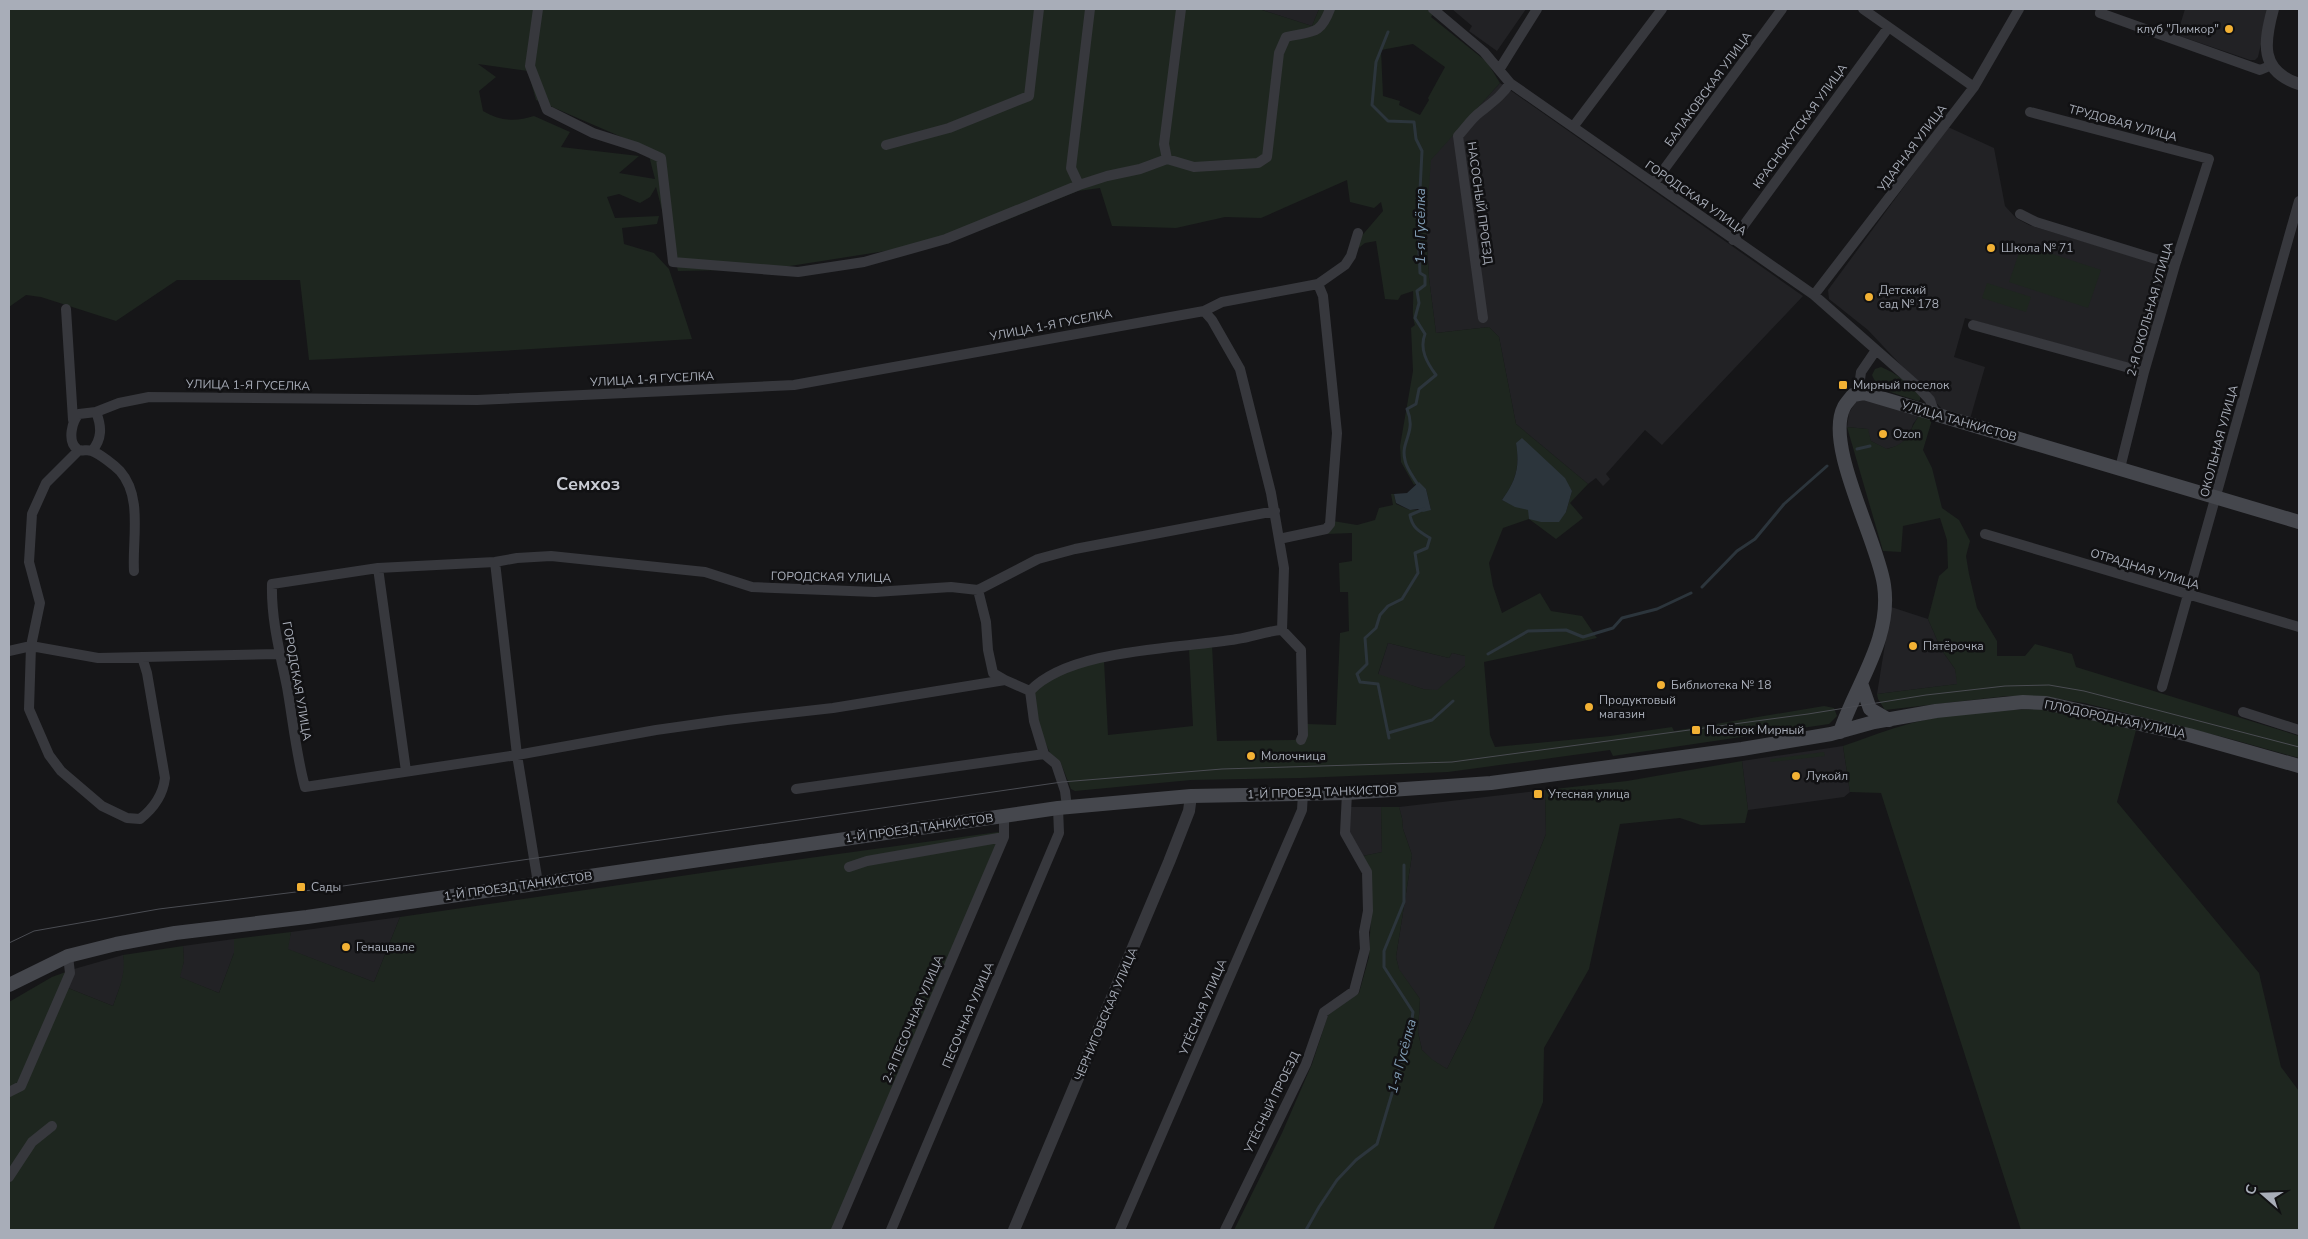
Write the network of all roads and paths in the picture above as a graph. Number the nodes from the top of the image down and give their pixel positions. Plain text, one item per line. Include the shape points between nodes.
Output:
1 (538, 9) edge
2 (1039, 9) edge
3 (1090, 9) edge
4 (1182, 9) edge
5 (1330, 9) edge
6 (1433, 9) edge
7 (1537, 9) edge
8 (1662, 9) edge
9 (1782, 9) edge
10 (1863, 9) edge
11 (2019, 9) edge
12 (2273, 9) edge
13 (2101, 11) edge
14 (1888, 28) junction
15 (2272, 65) junction
16 (1499, 70) junction
17 (1510, 83) junction
18 (2299, 84) edge
19 (1974, 87) junction
20 (2030, 112) dead end
21 (1573, 127) junction
22 (886, 145) dead end
23 (1167, 158) junction
24 (2209, 159) joint
25 (1654, 183) junction
26 (1079, 185) junction
27 (2299, 201) edge
28 (2020, 214) dead end
29 (1358, 233) dead end
30 (1733, 240) junction
31 (2175, 265) junction
32 (1318, 284) junction
33 (1814, 296) junction
34 (66, 309) dead end
35 (1204, 311) junction
36 (1483, 318) dead end
37 (1973, 324) dead end
38 (1876, 350) junction
39 (2144, 372) junction
40 (1858, 394) junction
41 (96, 412) junction
42 (1936, 414) junction
43 (73, 420) junction
44 (79, 450) junction
45 (92, 451) junction
46 (2120, 468) junction
47 (2216, 497) junction
48 (1274, 511) junction
49 (2299, 522) edge
50 (1985, 534) dead end
51 (1279, 539) junction
52 (495, 562) junction
53 (378, 568) junction
54 (134, 571) dead end
55 (978, 590) junction
56 (2188, 594) junction
57 (2299, 627) edge
58 (1282, 630) junction
59 (31, 646) junction
60 (9, 651) edge
61 (279, 654) junction
62 (142, 657) junction
63 (1005, 680) junction
64 (1862, 686) junction
65 (2162, 687) dead end
66 (1030, 691) junction
67 (2242, 712) dead end
68 (1889, 720) junction
69 (2299, 730) edge
70 (1840, 732) junction
71 (1301, 740) dead end
72 (1044, 754) junction
73 (517, 755) junction
74 (2299, 766) edge
75 (406, 771) junction
76 (796, 789) dead end
77 (1347, 792) junction
78 (1303, 793) junction
79 (1191, 796) junction
80 (1063, 807) junction
81 (1004, 816) junction
82 (1004, 838) junction
83 (850, 867) dead end
84 (538, 883) junction
85 (68, 956) junction
86 (9, 985) edge
87 (9, 1092) edge
88 (52, 1126) dead end
89 (9, 1177) edge
90 (836, 1230) edge
91 (891, 1230) edge
92 (1014, 1230) edge
93 (1120, 1230) edge
94 (1226, 1230) edge

1 - 26 street via 530,66 547,110 593,133 661,158 673,262 798,272 864,262 946,239
2 - 22 street via 1029,96 949,128
3 - 26 street via 1071,168
4 - 23 street via 1164,144
5 - 23 street via 1324,24 1316,31 1286,37 1278,53 1267,156 1258,163 1223,167 1194,167
6 - 16 street, ГОРОДСКАЯ УЛИЦА via 1484,52
7 - 16 street
8 - 21 street
9 - 25 street, БАЛАКОВСКАЯ УЛИЦА
10 - 14 street
11 - 19 street, УДАРНАЯ УЛИЦА
12 - 15 street via 2265,43
13 - 15 street via 2260,70
14 - 19 street
14 - 30 street, КРАСНОКУТСКАЯ УЛИЦА
15 - 18 street via 2288,80
16 - 17 street, ГОРОДСКАЯ УЛИЦА
17 - 21 street, ГОРОДСКАЯ УЛИЦА
17 - 36 street, НАСОСНЫЙ ПРОЕЗД via 1458,136
19 - 33 street, УДАРНАЯ УЛИЦА
20 - 24 street, ТРУДОВАЯ УЛИЦА
21 - 25 street, ГОРОДСКАЯ УЛИЦА
23 - 26 street via 1140,169
24 - 31 street, 2-Я ОКОЛЬНАЯ УЛИЦА
25 - 30 street, ГОРОДСКАЯ УЛИЦА
27 - 47 street, ОКОЛЬНАЯ УЛИЦА
28 - 31 street via 2036,222
29 - 32 street, УЛИЦА 1-Я ГУСЕЛКА via 1345,265
30 - 33 street, ГОРОДСКАЯ УЛИЦА
31 - 39 street, 2-Я ОКОЛЬНАЯ УЛИЦА
32 - 35 street, УЛИЦА 1-Я ГУСЕЛКА via 1222,302
32 - 51 street via 1323,296 1337,432 1330,524 1326,529
33 - 38 street, ГОРОДСКАЯ УЛИЦА
34 - 43 street
35 - 41 street, УЛИЦА 1-Я ГУСЕЛКА via 794,385 477,400 149,397
35 - 48 street via 1240,369
37 - 39 street
38 - 40 street via 1861,372
38 - 42 street, ГОРОДСКАЯ УЛИЦА via 1930,400
39 - 46 street, 2-Я ОКОЛЬНАЯ УЛИЦА
40 - 42 main road, УЛИЦА ТАНКИСТОВ
40 - 64 main road via 1853,395 1843,407 1840,425 1843,456 1885,586 1876,653
41 - 43 street via 79,414
41 - 45 street via 100,438
42 - 46 main road, УЛИЦА ТАНКИСТОВ
43 - 44 street via 72,436
44 - 45 street
44 - 59 street via 46,483 32,514 29,562 40,603
45 - 54 street via 119,470 134,497
46 - 47 main road, УЛИЦА ТАНКИСТОВ
47 - 49 main road, УЛИЦА ТАНКИСТОВ
47 - 56 street, ОКОЛЬНАЯ УЛИЦА
48 - 51 street
48 - 55 street via 1075,549 1038,559
50 - 56 street, ОТРАДНАЯ УЛИЦА
51 - 58 street via 1284,568
52 - 53 street, ГОРОДСКАЯ УЛИЦА
52 - 55 street, ГОРОДСКАЯ УЛИЦА via 551,556 705,572 752,586 800,590 875,592 952,587
52 - 73 street
53 - 61 street, ГОРОДСКАЯ УЛИЦА via 272,584
53 - 75 street
55 - 63 street via 993,673
56 - 57 street, ОТРАДНАЯ УЛИЦА
56 - 65 street, ОКОЛЬНАЯ УЛИЦА
58 - 66 street via 1103,657 1063,668 1037,683
58 - 71 street via 1301,650
59 - 60 street
59 - 62 street via 98,658
59 - 62 street via 29,709 49,755 61,771 102,806 127,818 140,819 149,812 163,791 165,778
61 - 62 street
61 - 75 street, ГОРОДСКАЯ УЛИЦА via 305,787
63 - 66 street
63 - 73 street, ГОРОДСКАЯ УЛИЦА via 833,708 656,730
64 - 68 main road via 1870,709
64 - 70 main road via 1846,713
66 - 72 street via 1034,721
67 - 69 street
68 - 70 main road, ПЛОДОРОДНАЯ УЛИЦА
68 - 74 main road, ПЛОДОРОДНАЯ УЛИЦА via 1973,706 2046,703 2189,735
70 - 77 main road, 1-Й ПРОЕЗД ТАНКИСТОВ via 1538,777
72 - 76 street
72 - 80 street, ПЕСОЧНАЯ УЛИЦА via 1056,764 1065,791
73 - 75 street, ГОРОДСКАЯ УЛИЦА
73 - 84 street
77 - 78 main road, 1-Й ПРОЕЗД ТАНКИСТОВ
77 - 94 street, УТЁСНЫЙ ПРОЕЗД via 1345,834 1367,872 1365,949 1354,991 1324,1012 1306,1064
78 - 79 main road, 1-Й ПРОЕЗД ТАНКИСТОВ
78 - 93 street, УТЁСНАЯ УЛИЦА via 1302,810
79 - 80 main road, 1-Й ПРОЕЗД ТАНКИСТОВ
79 - 92 street, ЧЕРНИГОВСКАЯ УЛИЦА via 1189,811 1165,871
80 - 81 main road, 1-Й ПРОЕЗД ТАНКИСТОВ
80 - 91 street, ПЕСОЧНАЯ УЛИЦА via 1059,833
81 - 82 street, 2-Я ПЕСОЧНАЯ УЛИЦА
81 - 84 main road, 1-Й ПРОЕЗД ТАНКИСТОВ
82 - 83 street via 867,861
82 - 90 street, 2-Я ПЕСОЧНАЯ УЛИЦА
84 - 85 main road, 1-Й ПРОЕЗД ТАНКИСТОВ via 175,933
85 - 86 main road, 1-Й ПРОЕЗД ТАНКИСТОВ
85 - 87 street via 70,974 21,1086
88 - 89 street via 32,1142

